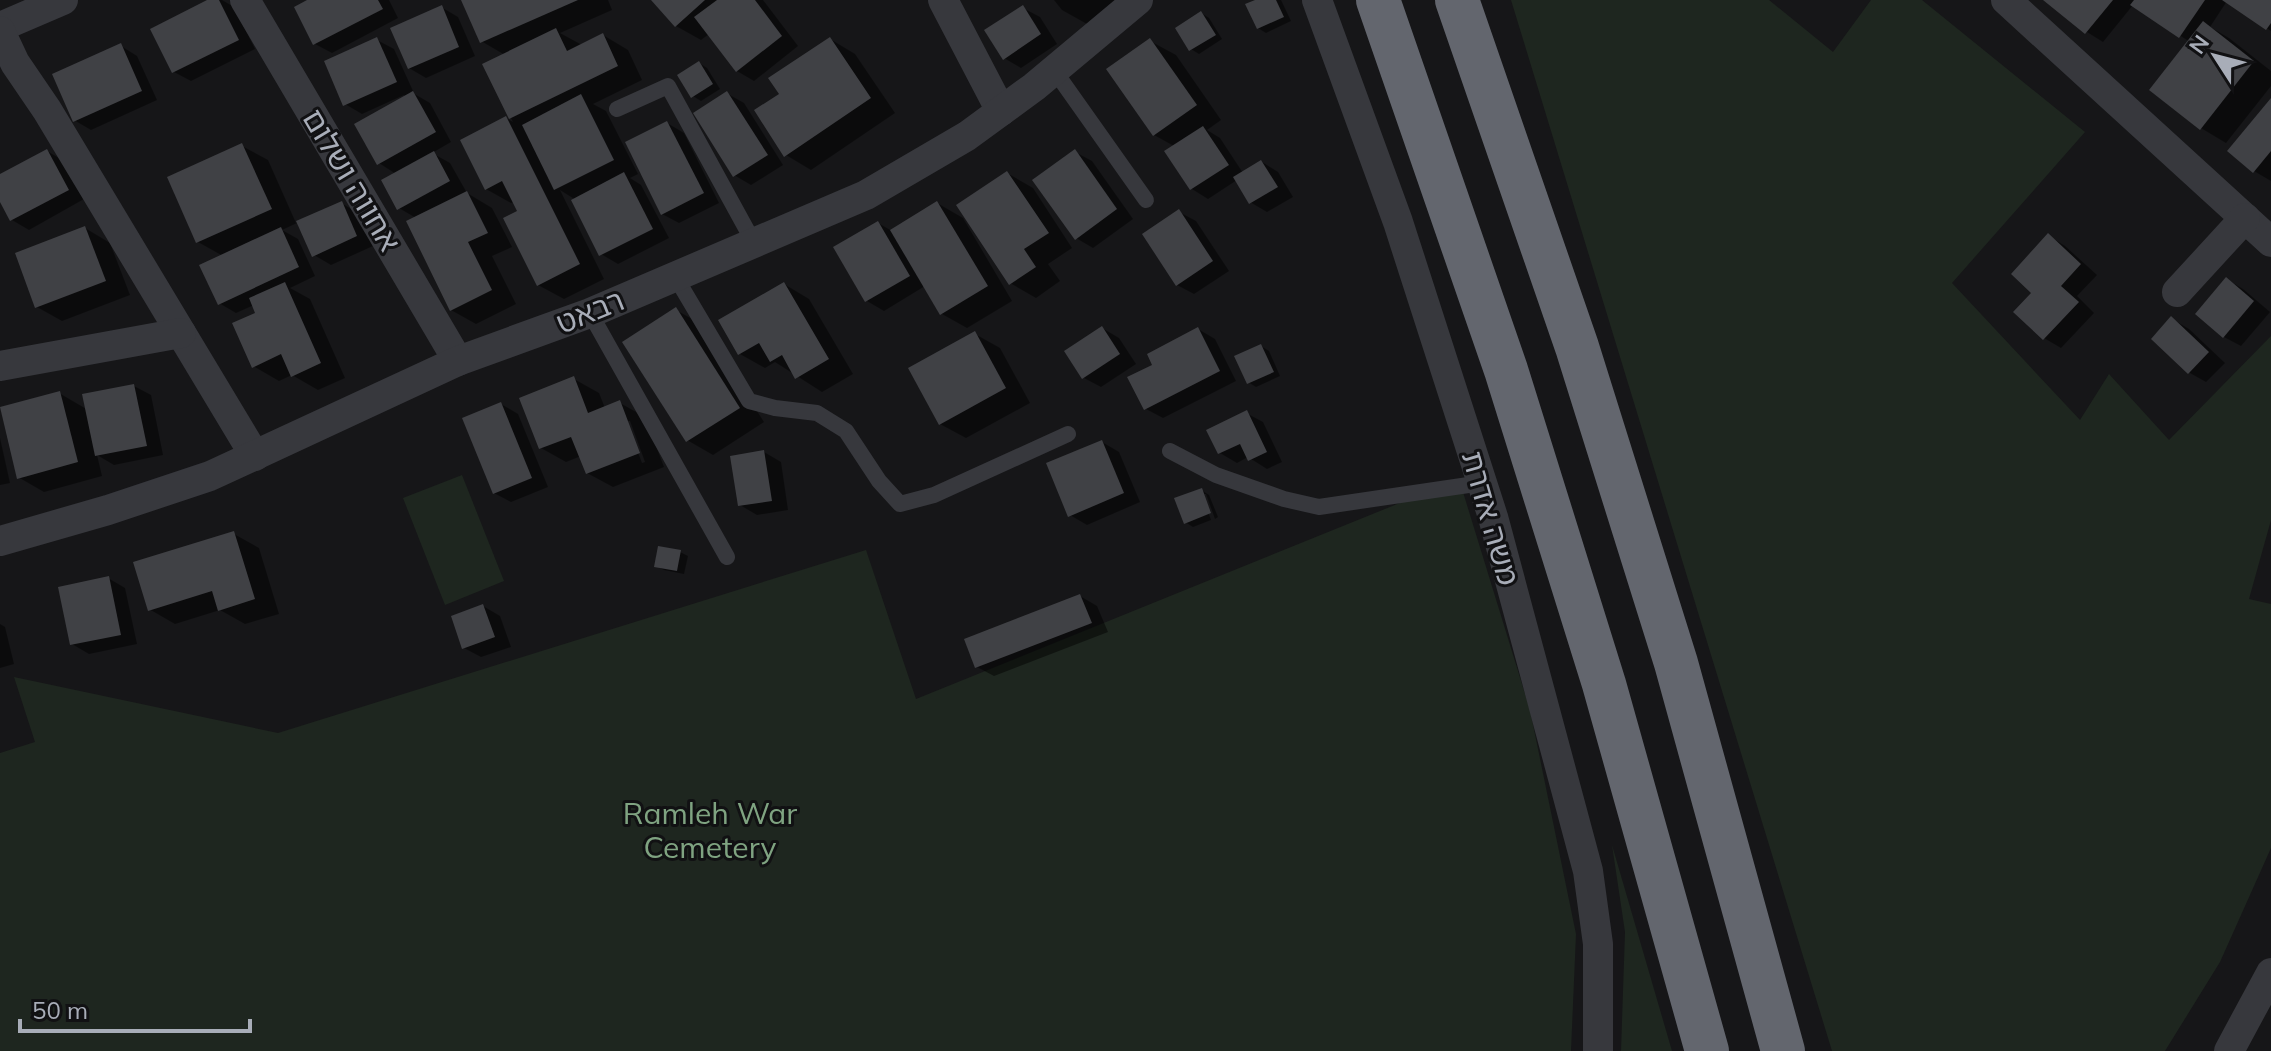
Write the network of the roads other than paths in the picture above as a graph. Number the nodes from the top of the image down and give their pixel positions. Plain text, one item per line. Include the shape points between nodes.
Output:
1 (63, 0) edge
2 (245, 0) edge
3 (943, 0) edge
4 (1138, 0) edge
5 (1317, 0) edge
6 (1378, 0) edge
7 (1457, 0) edge
8 (2006, 0) edge
9 (0, 29) edge
10 (1054, 70) junction
11 (617, 109) dead end
12 (1001, 111) junction
13 (1146, 200) dead end
14 (2245, 218) junction
15 (2271, 242) edge
16 (754, 243) junction
17 (675, 276) junction
18 (2177, 292) dead end
19 (590, 313) junction
20 (181, 333) junction
21 (458, 361) junction
22 (0, 366) edge
23 (1068, 434) dead end
24 (1170, 451) dead end
25 (255, 456) junction
26 (1482, 483) junction
27 (0, 541) edge
28 (727, 557) dead end
29 (2271, 973) edge
30 (1598, 1051) edge
31 (1707, 1051) edge
32 (1783, 1051) edge
33 (2229, 1051) edge

1 - 9 street
2 - 21 street, אחווה ושלום
3 - 12 street
4 - 10 street, רבאט
5 - 26 street, משה אדרת via 1398,222
6 - 31 highway via 1506,370 1600,669
7 - 32 highway via 1577,347 1676,663
8 - 14 street
9 - 20 street via 15,63
10 - 12 street, רבאט
10 - 13 lane
11 - 16 lane via 668,86
12 - 16 street, רבאט via 866,195
14 - 15 street
14 - 18 street
16 - 17 street, רבאט
17 - 19 street, רבאט
17 - 23 lane via 749,401 817,413 846,431 900,504 934,495
19 - 21 street, רבאט
19 - 28 lane
20 - 22 street
20 - 25 street
21 - 25 street, רבאט
24 - 26 lane via 1216,475 1319,507
25 - 27 street, רבאט via 210,476
26 - 30 street, משה אדרת via 1588,871 1598,944
29 - 33 street

